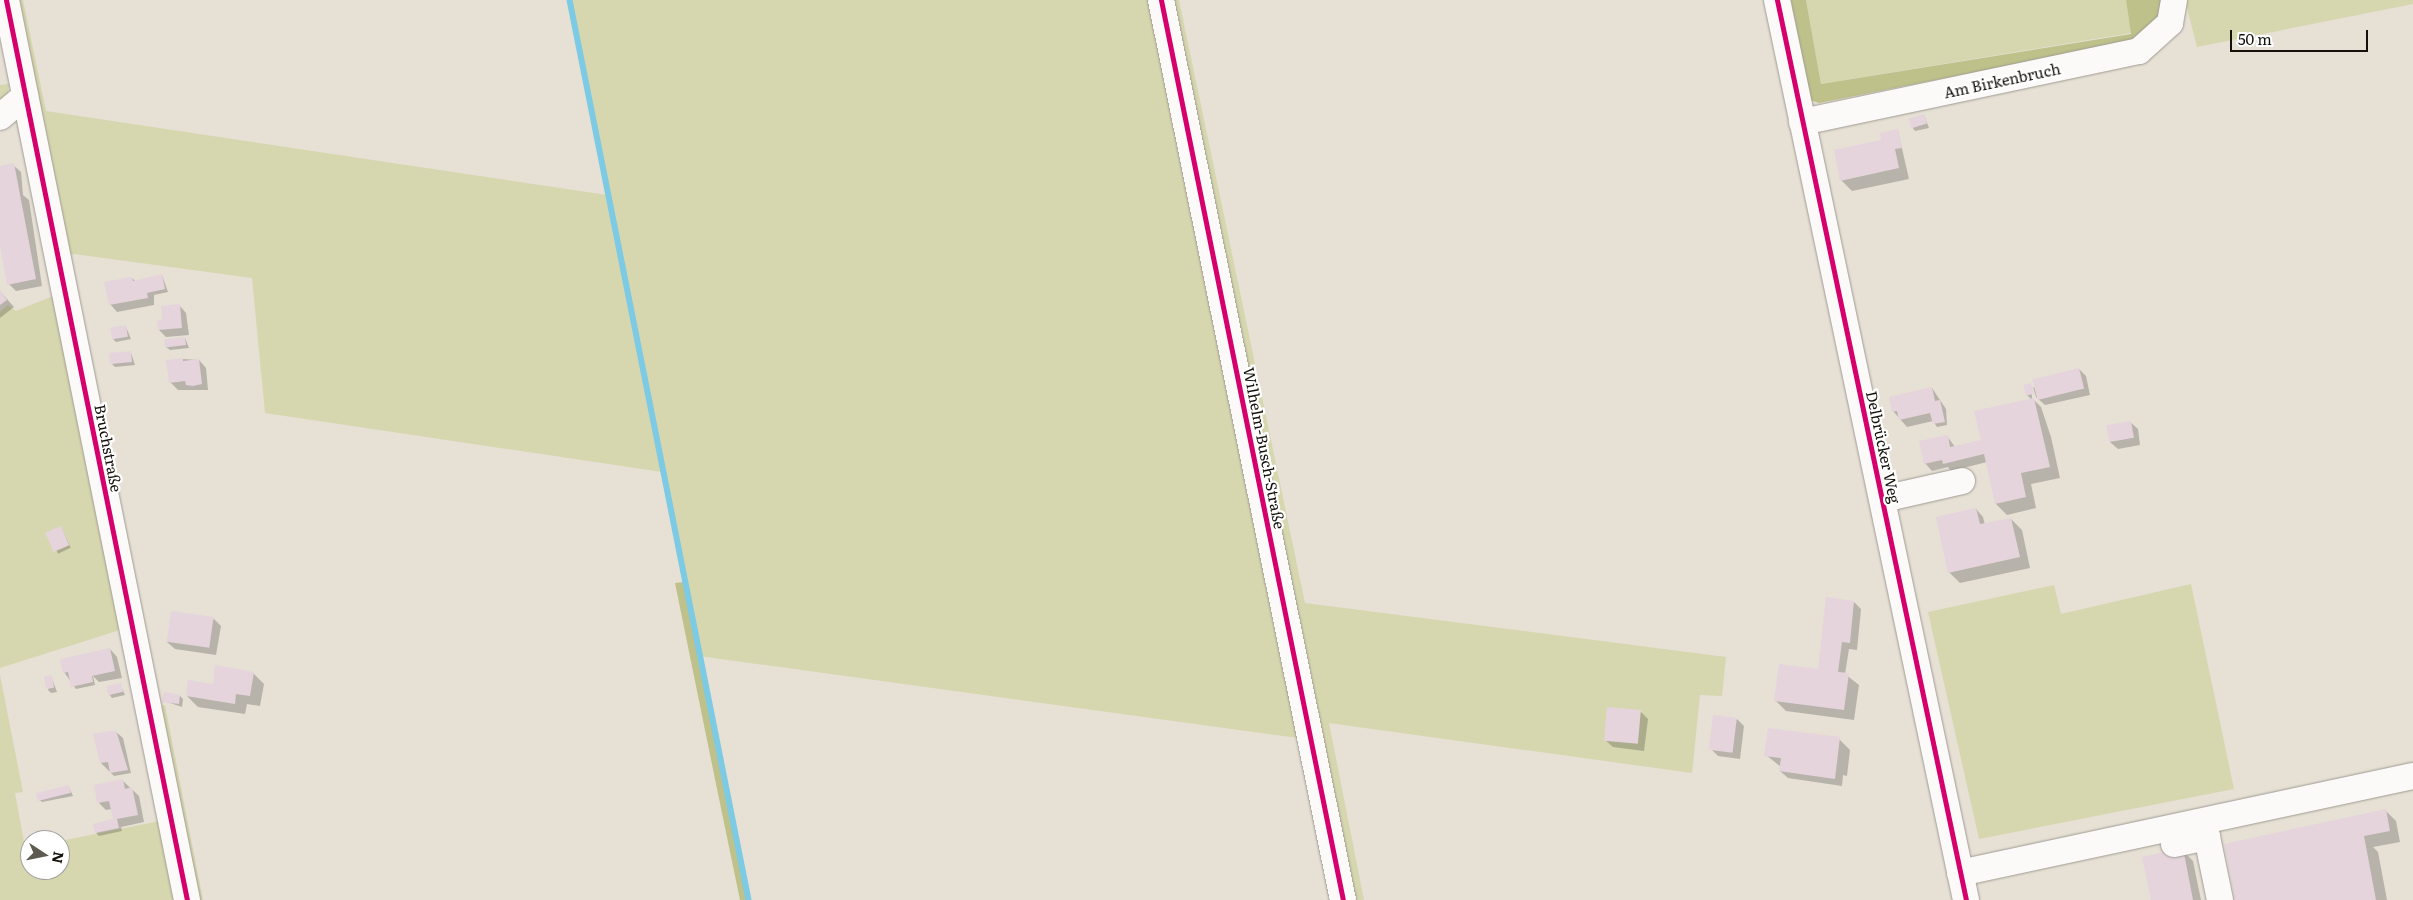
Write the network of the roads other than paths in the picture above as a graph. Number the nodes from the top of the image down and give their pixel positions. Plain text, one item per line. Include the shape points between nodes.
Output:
1 (6, 0) edge
2 (1161, 0) edge
3 (1777, 0) edge
4 (2174, 0) edge
5 (26, 96) junction
6 (0, 117) edge
7 (1802, 122) junction
8 (1962, 481) dead end
9 (1883, 499) junction
10 (2413, 776) edge
11 (1963, 887) edge
12 (187, 900) edge
13 (1344, 900) edge
14 (2220, 900) edge

1 - 5 street, Bruchstraße
2 - 13 street, Wilhelm-Busch-Straße
3 - 7 street, Delbrücker Weg
4 - 7 street, Am Birkenbruch via 2170,23 2139,50
5 - 6 street
5 - 12 street, Bruchstraße
7 - 9 street, Delbrücker Weg
8 - 9 street
9 - 11 street, Delbrücker Weg
10 - 11 street
11 - 14 street via 2207,837

